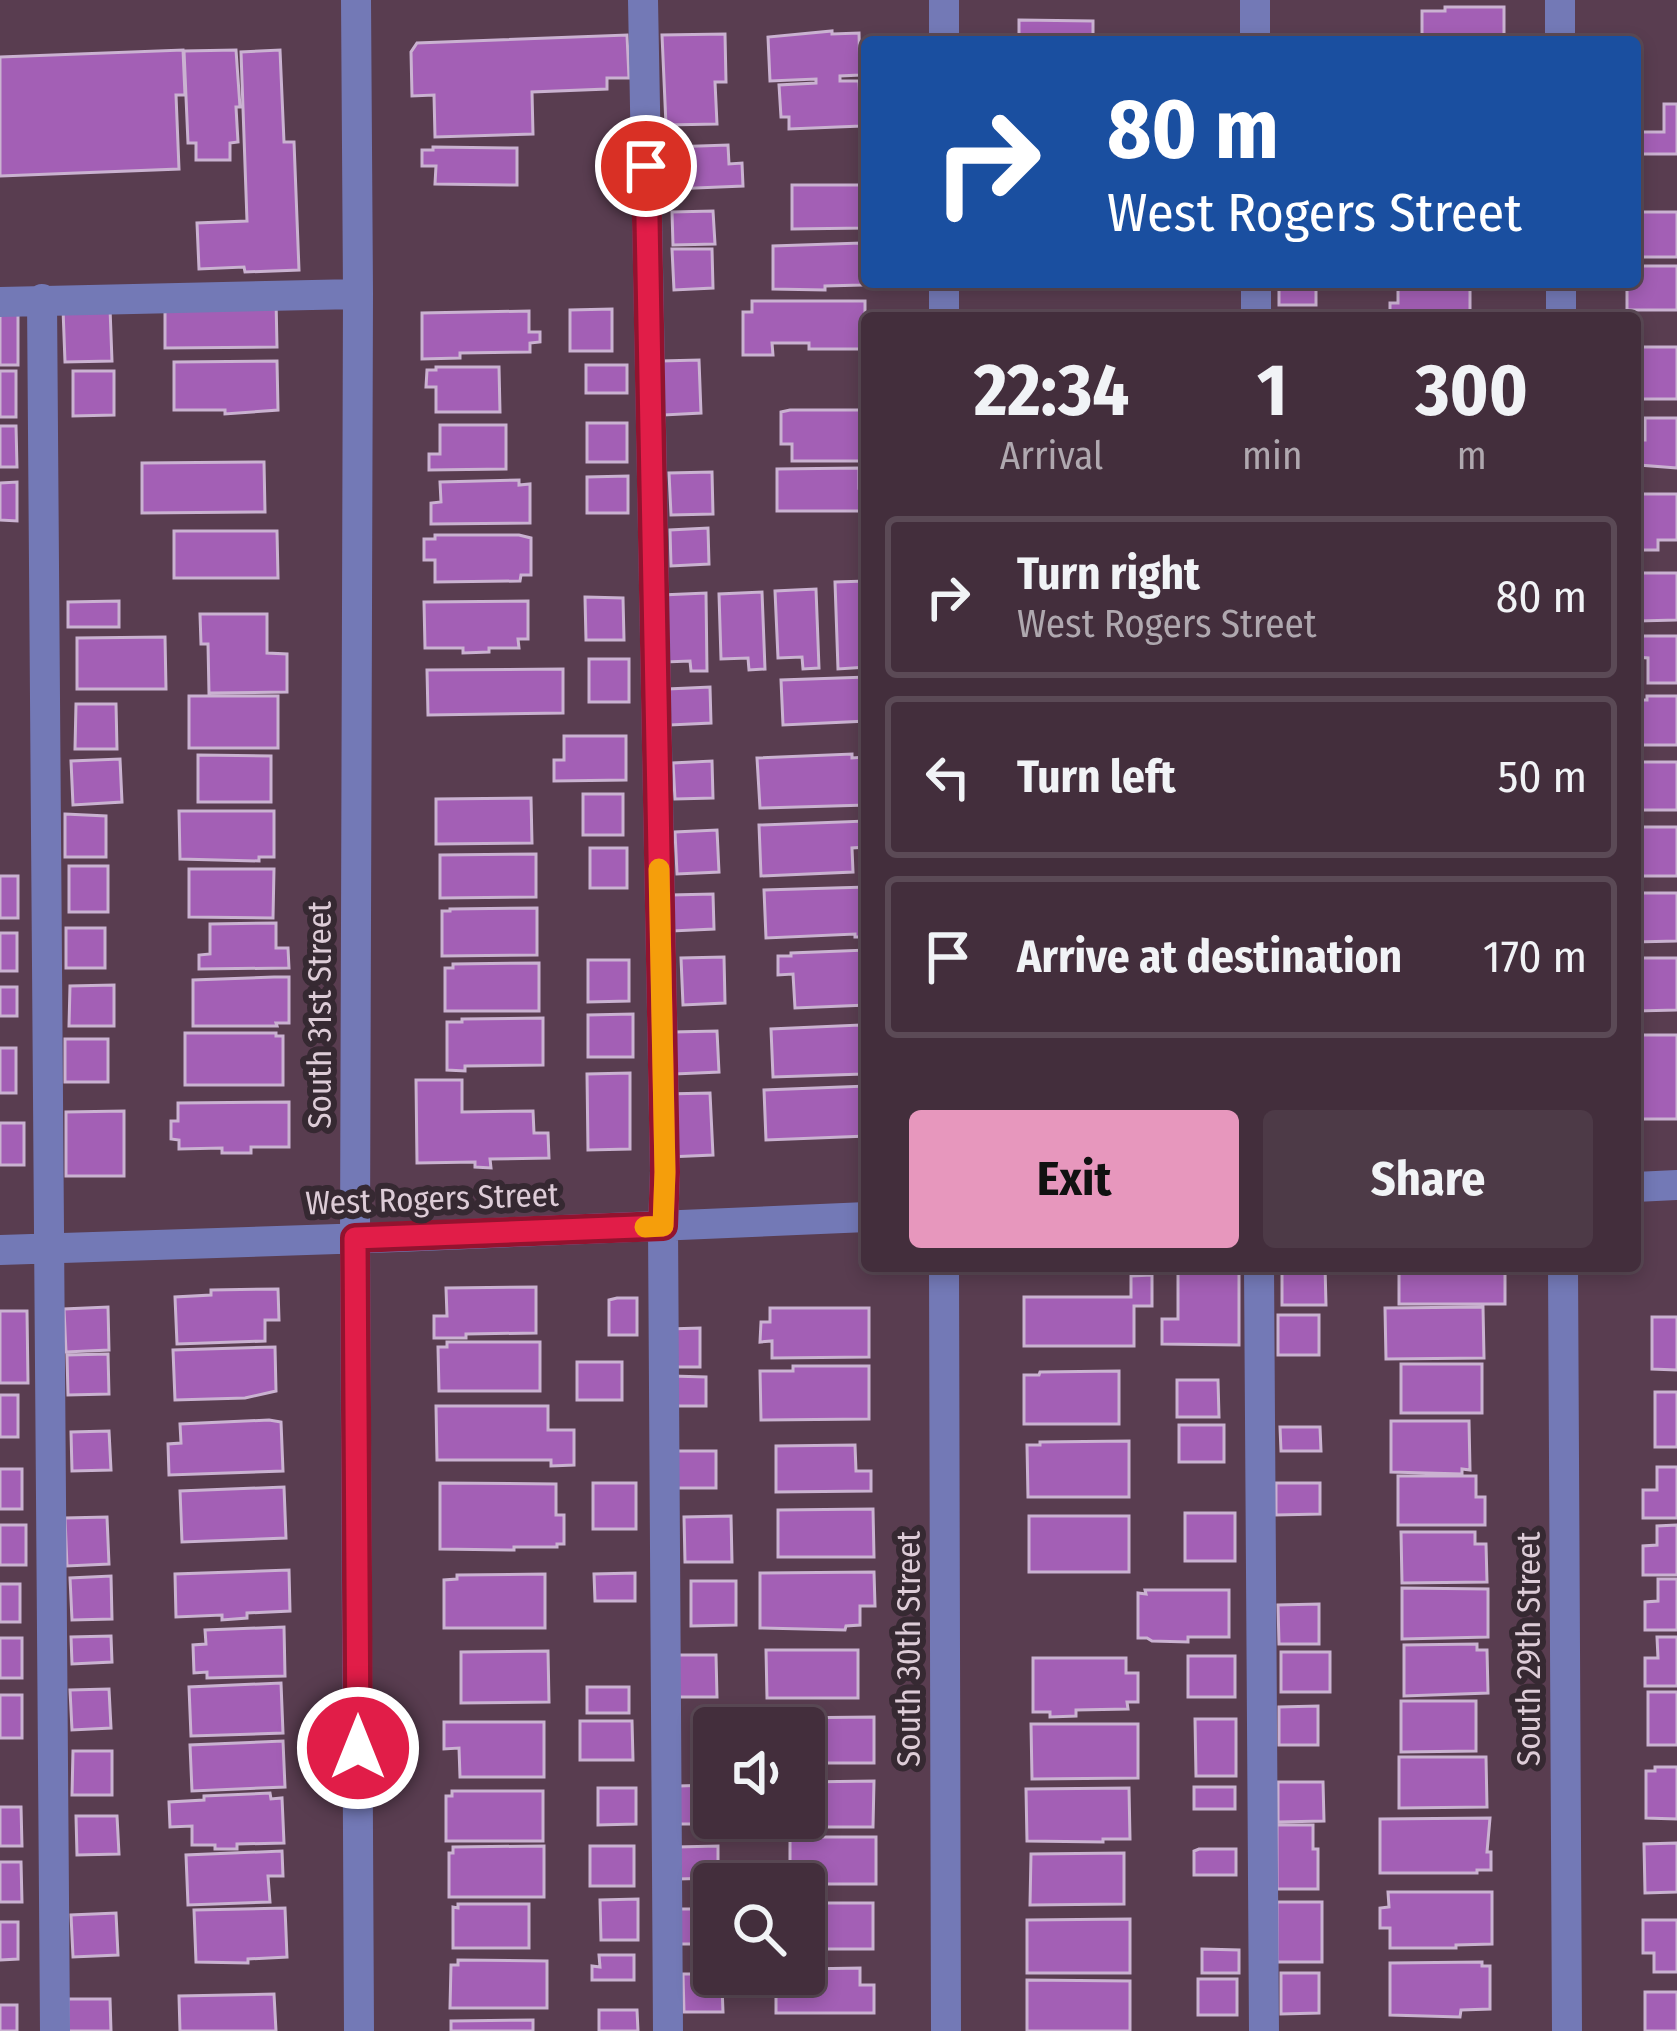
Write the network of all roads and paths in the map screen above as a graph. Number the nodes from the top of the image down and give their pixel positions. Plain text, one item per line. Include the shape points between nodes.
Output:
1 (356, 0) edge
2 (643, 0) edge
3 (944, 0) edge
4 (1255, 0) edge
5 (1560, 0) edge
6 (944, 36) edge
7 (1255, 36) edge
8 (1560, 36) edge
9 (358, 294) junction
10 (42, 299) junction
11 (0, 302) edge
12 (1677, 1186) edge
13 (1641, 1187) edge
14 (861, 1216) edge
15 (663, 1226) junction
16 (355, 1238) junction
17 (49, 1248) junction
18 (0, 1250) edge
19 (944, 1272) edge
20 (1259, 1272) edge
21 (1563, 1272) edge
22 (56, 2031) edge
23 (359, 2031) edge
24 (668, 2031) edge
25 (946, 2031) edge
26 (1264, 2031) edge
27 (1568, 2031) edge

1 - 9 street, South 31st Street
2 - 15 street
3 - 6 street
4 - 7 street
5 - 8 street
9 - 10 street
9 - 16 street, South 31st Street
10 - 11 street
10 - 17 street
12 - 13 street
14 - 15 street, West Rogers Street
15 - 16 street, West Rogers Street
15 - 24 street
16 - 17 street, West Rogers Street
16 - 23 street, South 31st Street
17 - 18 street, West Rogers Street
17 - 22 street
19 - 25 street, South 30th Street
20 - 26 street
21 - 27 street, South 29th Street

